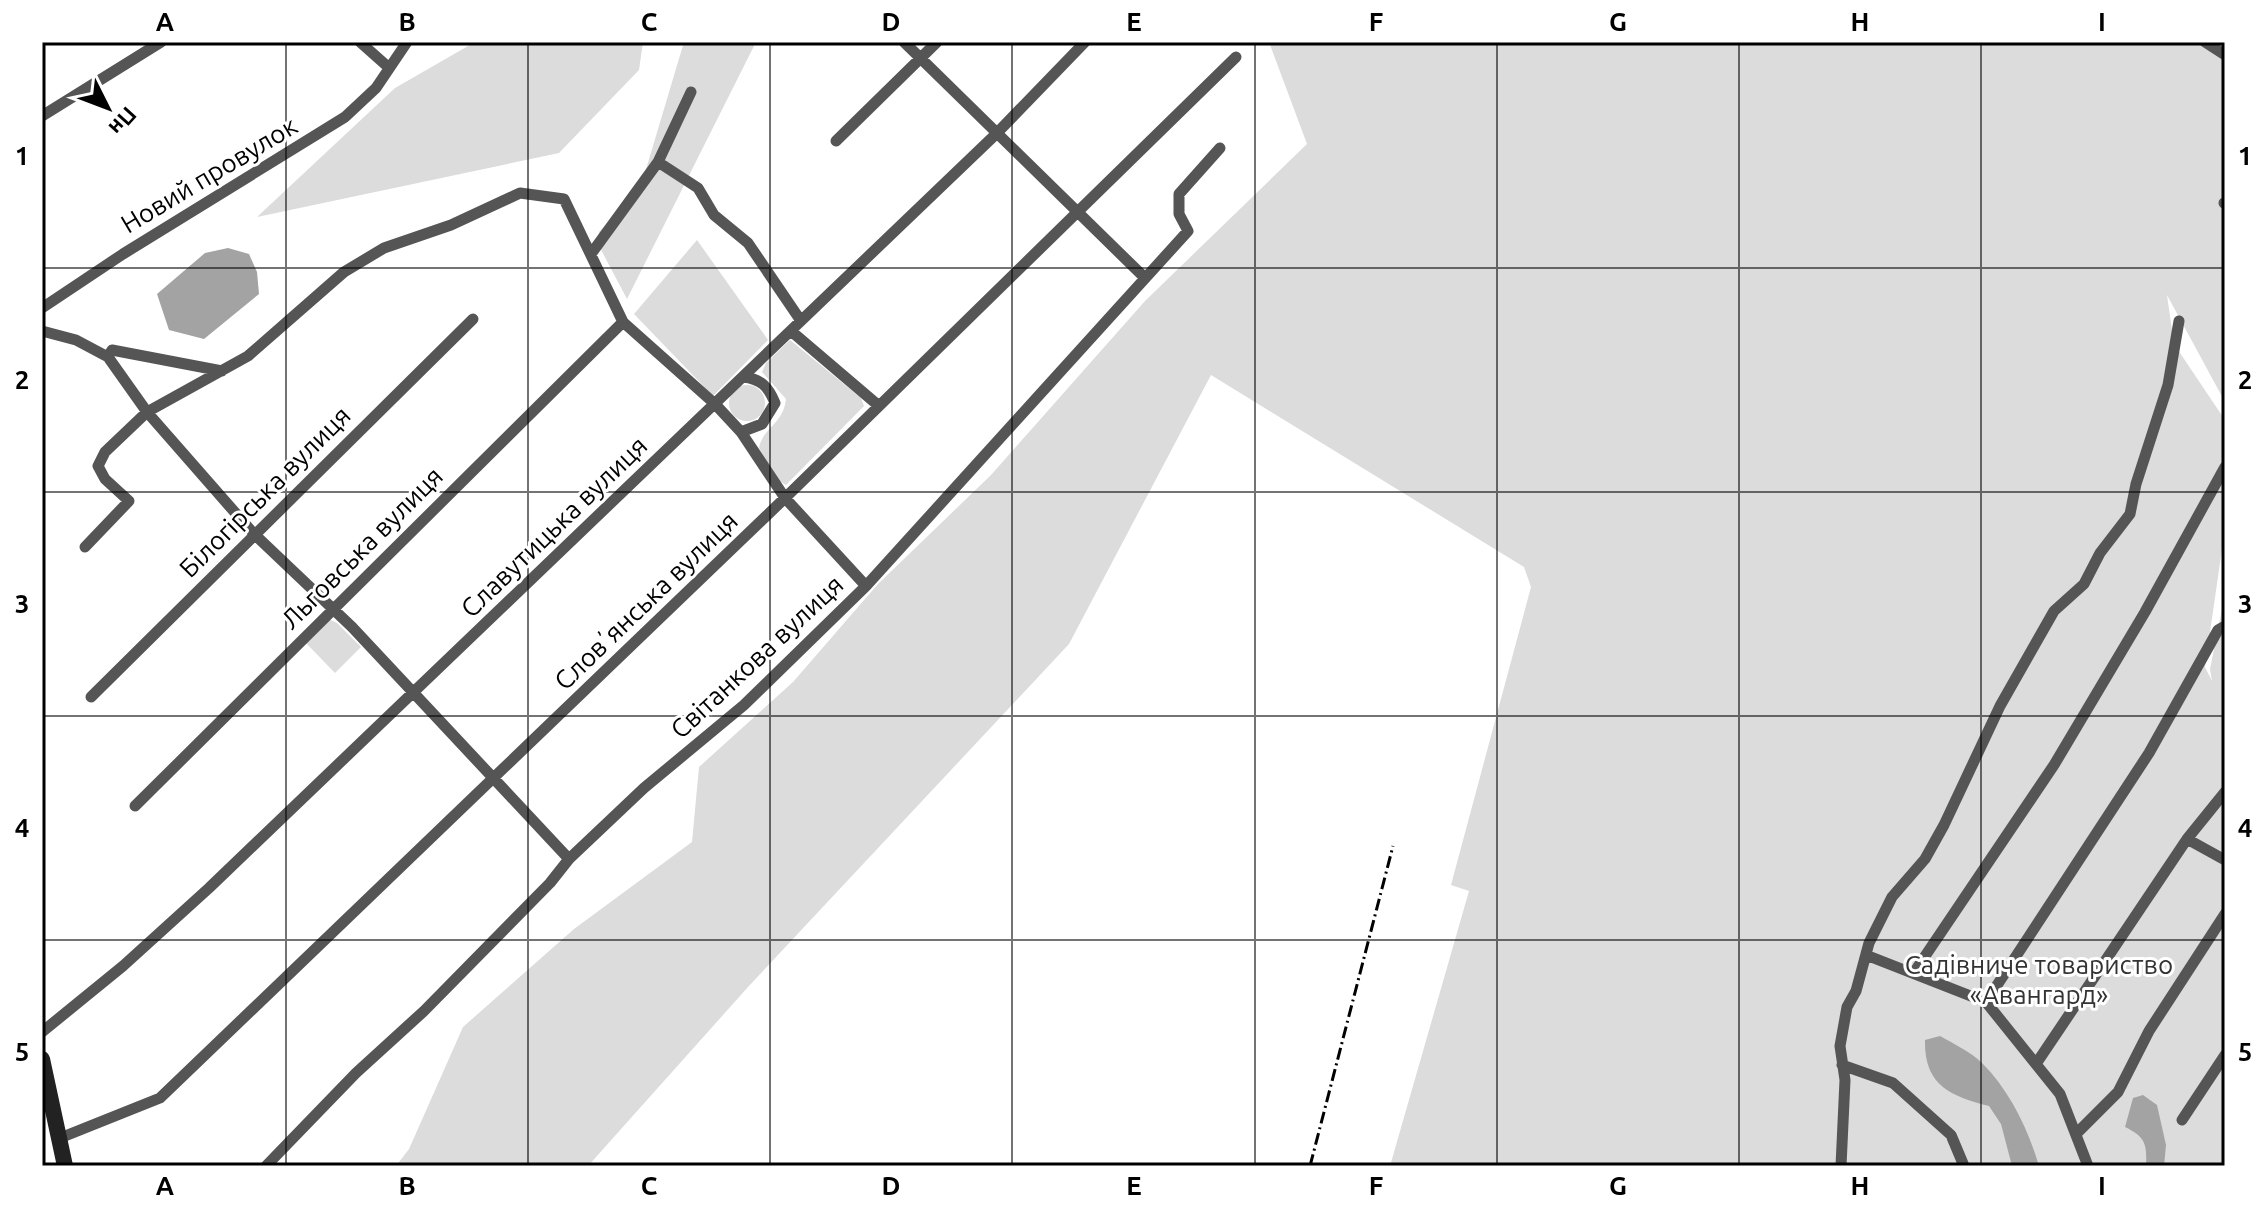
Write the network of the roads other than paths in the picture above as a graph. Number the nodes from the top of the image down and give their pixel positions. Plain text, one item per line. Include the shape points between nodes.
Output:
1 (161, 42) edge
2 (360, 42) edge
3 (407, 42) edge
4 (904, 42) edge
5 (937, 42) edge
6 (1085, 42) edge
7 (2205, 42) edge
8 (2225, 55) edge
9 (1236, 57) dead end
10 (921, 58) junction
11 (387, 66) junction
12 (691, 92) dead end
13 (42, 116) edge
14 (995, 135) junction
15 (836, 141) dead end
16 (1220, 148) dead end
17 (658, 162) junction
18 (1076, 213) junction
19 (591, 254) junction
20 (1143, 276) junction
21 (42, 308) edge
22 (473, 319) dead end
23 (801, 321) junction
24 (2179, 321) dead end
25 (623, 322) junction
26 (42, 331) edge
27 (791, 331) junction
28 (108, 357) junction
29 (222, 371) junction
30 (743, 377) junction
31 (715, 404) junction
32 (879, 406) junction
33 (147, 412) junction
34 (741, 432) junction
35 (2225, 467) edge
36 (785, 498) junction
37 (253, 533) junction
38 (85, 547) dead end
39 (866, 586) junction
40 (333, 607) junction
41 (2225, 626) edge
42 (413, 692) junction
43 (91, 697) dead end
44 (493, 778) junction
45 (2225, 792) edge
46 (135, 806) dead end
47 (2187, 839) junction
48 (569, 859) junction
49 (2225, 860) edge
50 (2225, 914) edge
51 (1866, 955) junction
52 (1915, 971) junction
53 (1986, 1002) junction
54 (42, 1032) edge
55 (2225, 1055) edge
56 (42, 1059) edge
57 (2036, 1064) junction
58 (1842, 1065) junction
59 (2182, 1120) dead end
60 (2077, 1133) junction
61 (60, 1138) junction
62 (65, 1166) edge
63 (266, 1166) edge
64 (1841, 1166) edge
65 (1964, 1166) edge
66 (2088, 1166) edge

1 - 13 street
2 - 11 street
3 - 11 street, Новий провулок
4 - 10 street
5 - 10 street
6 - 14 street, Славутицька вулиця
7 - 8 street
9 - 18 street, Словʼянська вулиця
10 - 14 street
10 - 15 street
11 - 21 street, Новий провулок via 376,88 345,117
12 - 17 street
14 - 18 street
14 - 23 street, Славутицька вулиця
16 - 20 street, Світанкова вулиця via 1179,194 1179,214 1188,231
17 - 19 street
17 - 23 street via 698,188 714,215 748,243
18 - 20 street
18 - 32 street, Словʼянська вулиця
19 - 25 street
19 - 29 street via 564,199 520,193 384,248 344,272 248,356
20 - 39 street, Світанкова вулиця
22 - 37 street, Білогірська вулиця
23 - 27 street, Славутицька вулиця
24 - 51 street via 2168,385 2130,514 2084,584 2054,611 2000,706 1944,825 1925,859 1892,897
25 - 31 street
25 - 40 street, Льговська вулиця
26 - 28 street via 76,340
27 - 30 street, Славутицька вулиця
27 - 32 street
28 - 29 street via 112,350
28 - 33 street
29 - 33 street
30 - 31 street, Славутицька вулиця
30 - 34 street via 758,379 775,403 762,424
31 - 34 street
31 - 42 street, Славутицька вулиця
32 - 36 street, Словʼянська вулиця
33 - 37 street
33 - 38 street via 105,452 98,466 129,501
34 - 36 street
35 - 52 street via 2054,765
36 - 39 street
36 - 44 street, Словʼянська вулиця
37 - 40 street
37 - 43 street, Білогірська вулиця
39 - 48 street, Світанкова вулиця via 744,705
40 - 42 street
40 - 46 street, Льговська вулиця
41 - 53 street
42 - 44 street
42 - 54 street, Славутицька вулиця via 145,947
44 - 48 street
44 - 61 street, Словʼянська вулиця via 160,1098
45 - 47 street
47 - 49 street
47 - 57 street
48 - 63 street, Світанкова вулиця
50 - 60 street via 2149,1031 2118,1092
51 - 52 street
51 - 58 street via 1847,1007
52 - 53 street
53 - 57 street
55 - 59 street
56 - 61 main road
57 - 60 street via 2060,1094
58 - 64 street
58 - 65 street via 1893,1083 1951,1135
60 - 66 street
61 - 62 main road

